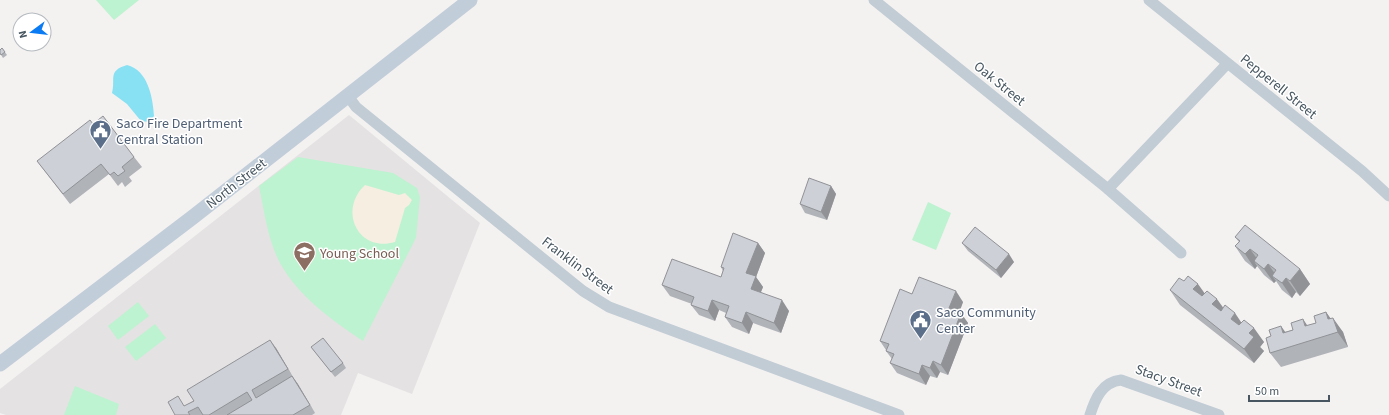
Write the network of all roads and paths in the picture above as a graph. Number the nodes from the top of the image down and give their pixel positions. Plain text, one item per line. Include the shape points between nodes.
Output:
1 (470, 0) edge
2 (874, 0) edge
3 (1149, 0) edge
4 (1227, 64) junction
5 (348, 96) junction
6 (1108, 189) junction
7 (1389, 196) edge
8 (1181, 253) dead end
9 (0, 364) edge
10 (899, 415) edge
11 (1090, 415) edge
12 (1219, 415) edge

1 - 5 main road, North Street
2 - 6 street, Oak Street
3 - 4 street, Pepperell Street
4 - 6 street
4 - 7 street, Pepperell Street via 1362,171
5 - 9 main road, North Street
5 - 10 street, Franklin Street via 356,107 531,249 609,307
6 - 8 street, Oak Street
11 - 12 street, Stacy Street via 1096,398 1108,384 1121,380

